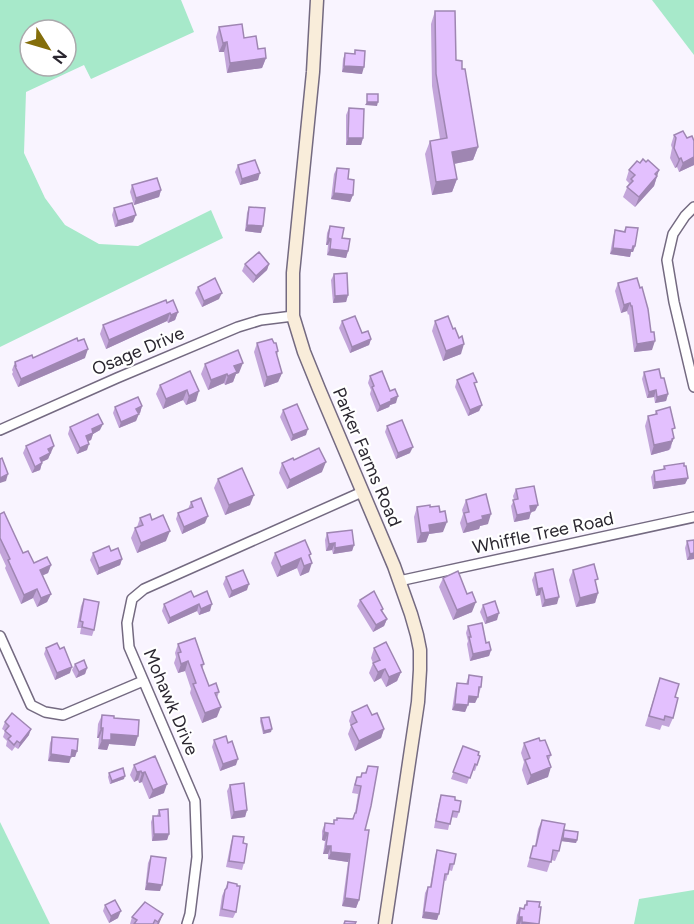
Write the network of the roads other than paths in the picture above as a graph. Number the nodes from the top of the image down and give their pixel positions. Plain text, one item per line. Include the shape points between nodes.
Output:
1 (317, 0) edge
2 (694, 207) edge
3 (293, 315) junction
4 (694, 387) edge
5 (0, 430) edge
6 (362, 492) junction
7 (694, 517) edge
8 (399, 581) junction
9 (0, 636) edge
10 (143, 681) junction
11 (188, 924) edge
12 (385, 924) edge

1 - 3 street, Parker Farms Road via 293,273
2 - 4 street via 673,234 668,260
3 - 5 street, Osage Drive via 238,327
3 - 6 street, Parker Farms Road via 304,352
6 - 8 street, Parker Farms Road
6 - 10 street, Mohawk Drive via 144,589 132,599 127,623 129,647
7 - 8 street, Whiffle Tree Road
8 - 12 street, Parker Farms Road via 417,635 420,670
9 - 10 street via 31,705 45,712 63,715
10 - 11 street, Mohawk Drive via 195,801 197,857

